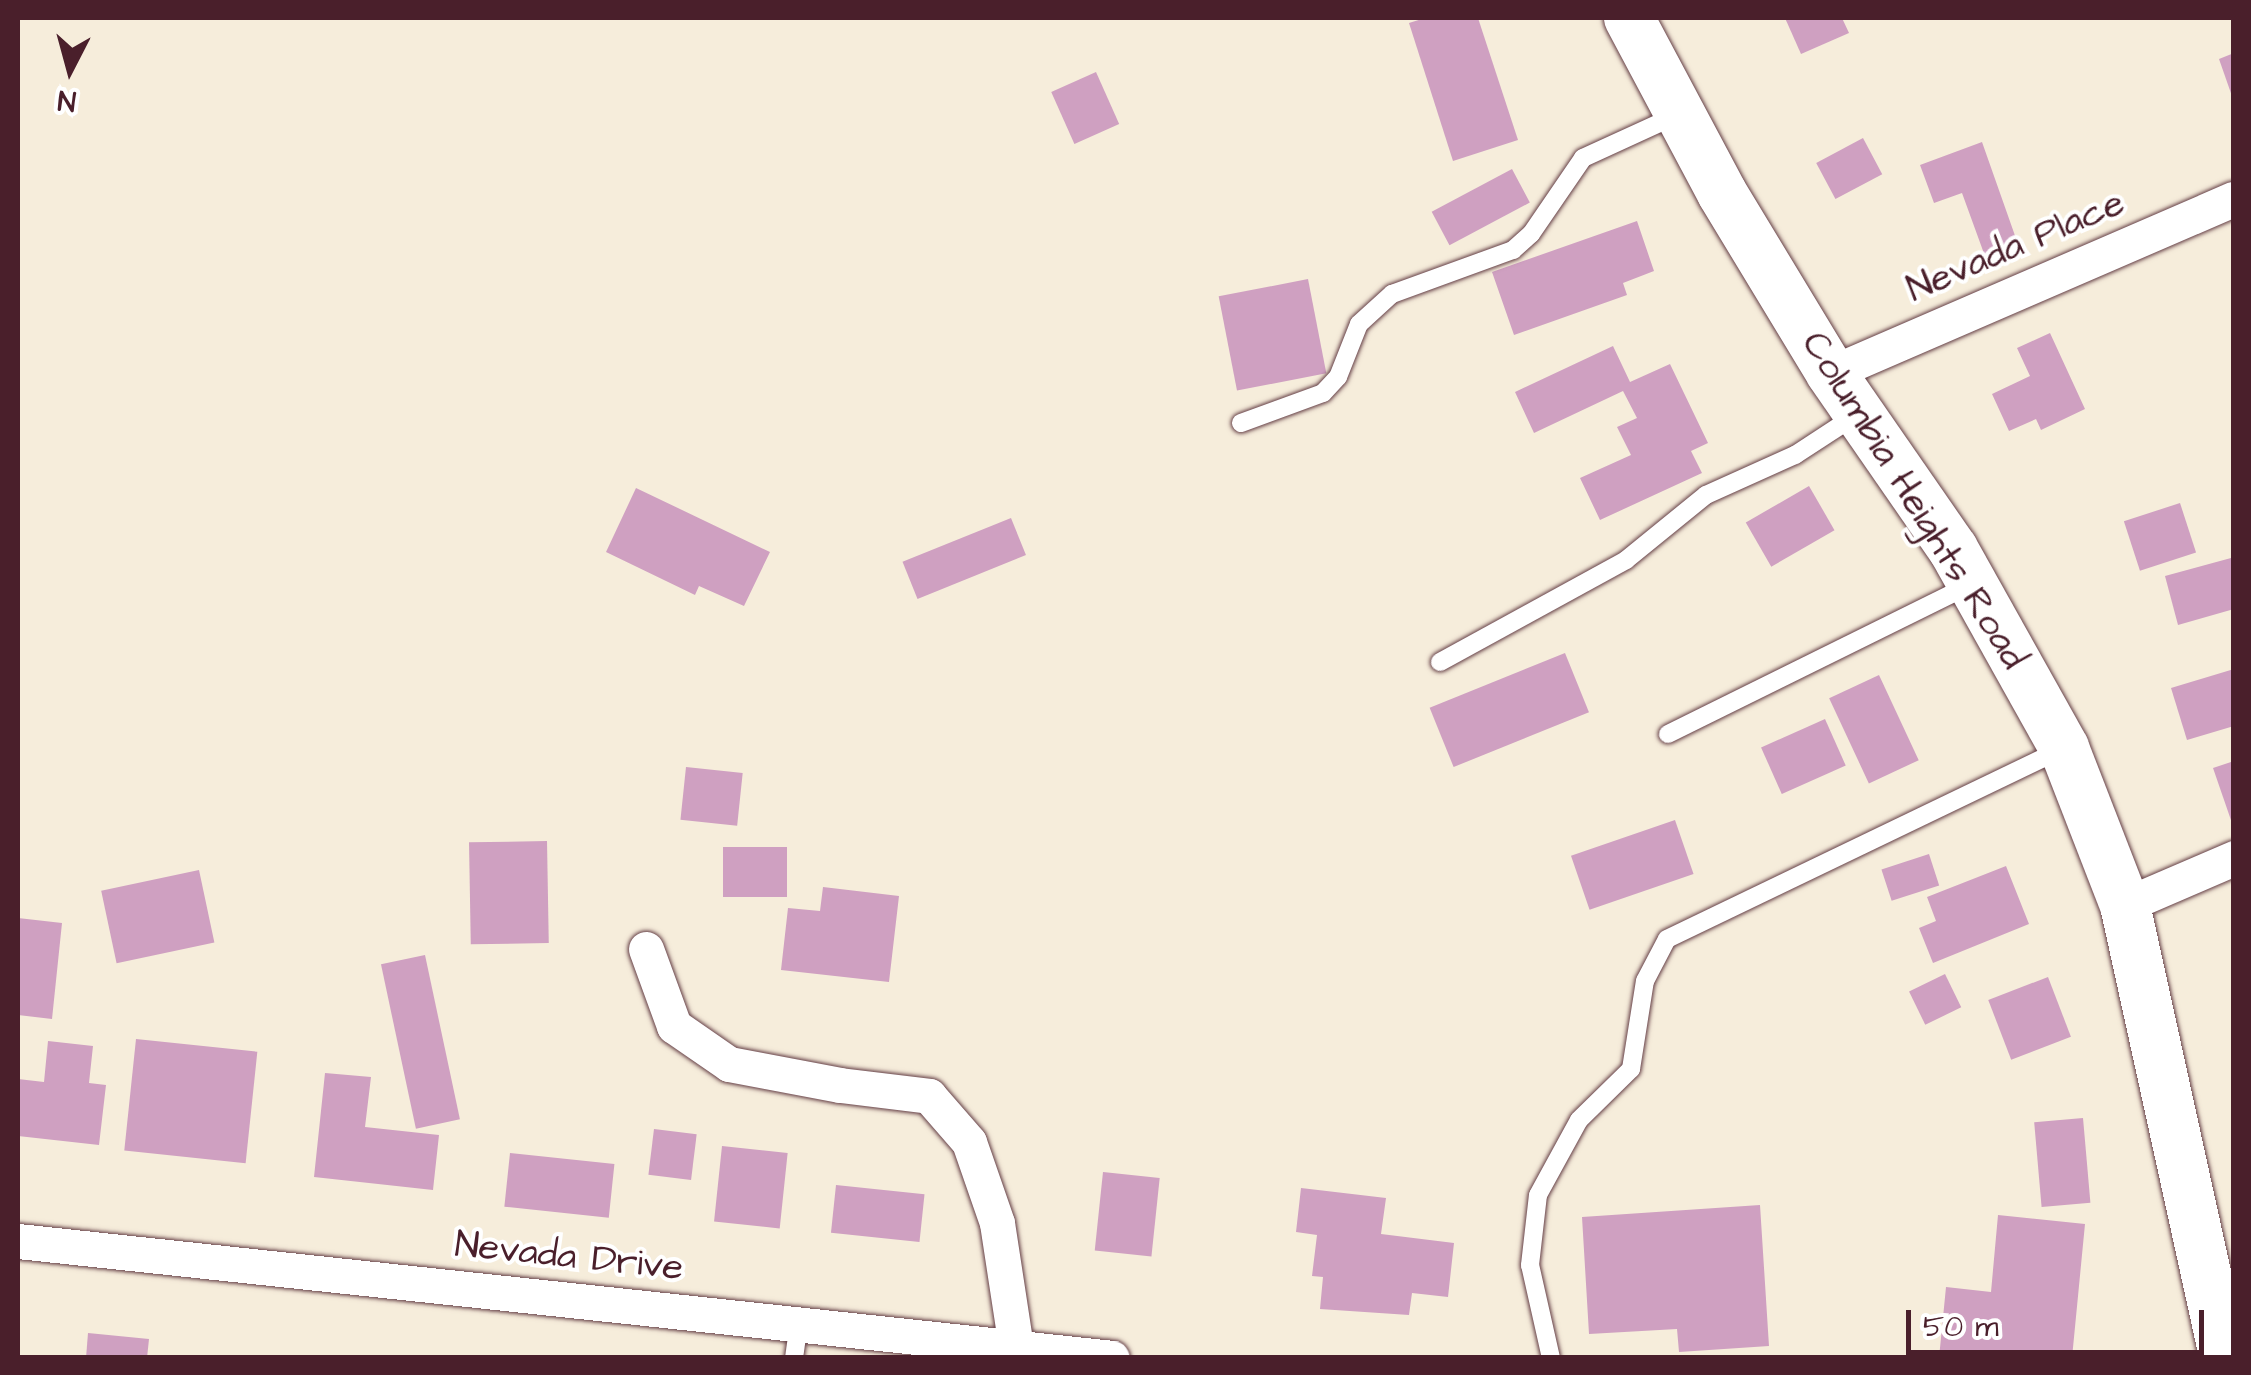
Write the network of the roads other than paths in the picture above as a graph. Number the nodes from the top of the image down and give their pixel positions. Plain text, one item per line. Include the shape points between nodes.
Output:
1 (1629, 18) edge
2 (1680, 114) junction
3 (2234, 199) edge
4 (1845, 393) junction
5 (1242, 423) dead end
6 (1972, 584) junction
7 (1440, 662) dead end
8 (1668, 734) dead end
9 (2064, 748) junction
10 (2234, 858) edge
11 (2125, 905) junction
12 (646, 949) dead end
13 (18, 1241) edge
14 (796, 1341) edge
15 (1016, 1347) junction
16 (1112, 1358) edge
17 (1551, 1358) edge
18 (2225, 1358) edge

1 - 2 street, Columbia Heights Road
2 - 4 street, Columbia Heights Road
2 - 5 lane via 1583,158 1513,250 1392,294 1359,324 1338,377 1324,392
3 - 4 street, Nevada Place
4 - 6 street, Columbia Heights Road
4 - 7 lane via 1794,455 1706,495 1626,560
6 - 8 lane
6 - 9 street, Columbia Heights Road
9 - 11 street, Columbia Heights Road
9 - 17 lane via 1667,939 1645,981 1631,1069 1579,1120 1538,1196 1530,1265
10 - 11 street
11 - 18 street, Columbia Heights Road
12 - 15 street via 674,1026 729,1064 929,1096 975,1158 997,1223
13 - 14 street, Nevada Drive
14 - 15 street, Nevada Drive
15 - 16 street, Nevada Drive

